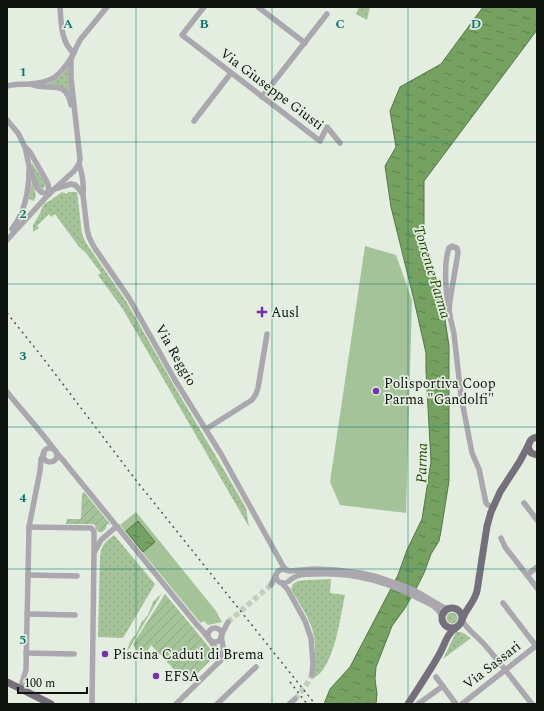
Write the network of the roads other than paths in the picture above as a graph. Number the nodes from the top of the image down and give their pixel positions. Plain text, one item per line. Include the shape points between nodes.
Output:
1 (60, 7) edge
2 (107, 7) edge
3 (204, 7) edge
4 (258, 7) edge
5 (327, 14) dead end
6 (305, 43) junction
7 (73, 55) junction
8 (231, 73) junction
9 (27, 84) junction
10 (7, 86) edge
11 (262, 97) junction
12 (76, 118) junction
13 (7, 120) edge
14 (194, 121) dead end
15 (340, 143) dead end
16 (25, 147) junction
17 (79, 164) junction
18 (29, 166) junction
19 (54, 189) junction
20 (49, 194) junction
21 (83, 195) junction
22 (7, 235) edge
23 (7, 240) edge
24 (450, 315) junction
25 (267, 334) dead end
26 (7, 392) edge
27 (206, 429) junction
28 (537, 432) edge
29 (42, 435) junction
30 (532, 440) edge
31 (55, 451) junction
32 (44, 453) junction
33 (537, 455) edge
34 (520, 461) junction
35 (52, 462) junction
36 (66, 464) junction
37 (40, 471) junction
38 (524, 503) dead end
39 (493, 507) junction
40 (537, 520) edge
41 (117, 526) junction
42 (29, 527) junction
43 (93, 531) junction
44 (108, 533) junction
45 (501, 538) dead end
46 (94, 553) junction
47 (276, 554) junction
48 (537, 567) edge
49 (286, 570) junction
50 (348, 573) junction
51 (276, 574) junction
52 (28, 575) junction
53 (527, 575) junction
54 (77, 576) dead end
55 (284, 582) junction
56 (478, 582) junction
57 (537, 588) edge
58 (503, 603) dead end
59 (445, 612) junction
60 (27, 614) junction
61 (75, 615) dead end
62 (462, 620) junction
63 (196, 624) junction
64 (457, 627) junction
65 (213, 628) junction
66 (471, 632) junction
67 (221, 636) junction
68 (209, 639) junction
69 (444, 644) junction
70 (536, 646) edge
71 (26, 653) junction
72 (74, 654) dead end
73 (220, 662) junction
74 (256, 667) dead end
75 (505, 670) junction
76 (312, 674) tunnel mouth
77 (436, 677) dead end
78 (7, 682) edge
79 (443, 686) junction
80 (7, 688) edge
81 (20, 689) junction
82 (295, 699) tunnel mouth
83 (41, 704) edge
84 (51, 704) edge
85 (92, 704) edge
86 (176, 704) edge
87 (217, 704) edge
88 (289, 704) edge
89 (408, 704) edge
90 (418, 704) edge
91 (456, 704) edge
92 (462, 704) edge
93 (532, 704) edge

1 - 7 street via 65,42
2 - 7 street via 80,40
3 - 8 street, Via Giuseppe Giusti via 182,34
4 - 6 street
5 - 6 street
6 - 11 street
7 - 9 street via 55,78
7 - 12 street via 71,78
8 - 11 street, Via Giuseppe Giusti
8 - 14 street
9 - 10 street
9 - 12 street via 64,90
11 - 15 street, Via Giuseppe Giusti via 320,142 327,128
12 - 17 street, Via Reggio
13 - 16 street
16 - 18 street
16 - 20 street via 46,180
17 - 19 street
17 - 21 street, Via Reggio
18 - 20 street via 37,188
18 - 22 street via 29,186 25,205 17,223
19 - 20 street
19 - 21 street via 73,184
20 - 23 street
21 - 27 street, Via Reggio via 86,227 92,243 130,299
24 - 24 street via 449,304 458,253 457,248 452,246 448,252 446,273
24 - 39 street via 472,454 479,470 486,503
25 - 27 street via 256,394 252,400
26 - 29 street
27 - 47 street, Via Reggio
28 - 30 main road
29 - 31 street
29 - 32 street via 46,446
30 - 33 main road via 529,450
30 - 34 main road
31 - 32 street via 50,449
31 - 35 street via 57,454
31 - 36 street
32 - 35 street via 44,458
32 - 37 street
33 - 34 main road via 529,455
34 - 39 main road
35 - 36 street
35 - 37 street
36 - 41 street
37 - 42 street
38 - 40 street
39 - 56 main road via 487,524
41 - 44 street
41 - 63 street
42 - 43 street via 90,528
42 - 52 street
43 - 44 street via 99,535
43 - 46 street
44 - 46 street
45 - 53 street
46 - 85 street
47 - 49 street, Via Reggio
47 - 51 street, Via Reggio
48 - 53 street
49 - 50 street via 323,569
49 - 51 street via 279,570
49 - 55 street, Via Reggio via 290,575
50 - 55 street via 303,574
50 - 59 street via 396,587
51 - 55 street, Via Reggio via 270,585
52 - 54 street
52 - 60 street
53 - 57 street
55 - 76 street, Via Reggio via 311,638
56 - 59 main road via 468,603 462,608
56 - 62 main road via 475,597
58 - 70 street
59 - 62 main road via 460,613
59 - 64 main road via 445,626
59 - 69 main road
60 - 61 street
60 - 71 street
62 - 64 main road
62 - 66 street
63 - 65 street
63 - 68 street
64 - 66 street
64 - 69 main road via 450,632
65 - 67 street via 219,629
65 - 67 street via 228,622
65 - 68 street via 208,633
66 - 75 street via 483,642
67 - 68 street via 216,642
67 - 73 street via 224,654
68 - 73 street via 221,658
69 - 89 main road
70 - 75 street, Via Sassari
71 - 72 street
71 - 81 street via 26,671
73 - 86 street
74 - 87 street
75 - 92 street, Via Sassari
75 - 93 street
77 - 79 street
78 - 81 main road
79 - 90 street
79 - 91 street
80 - 83 main road
81 - 84 main road
82 - 88 street

